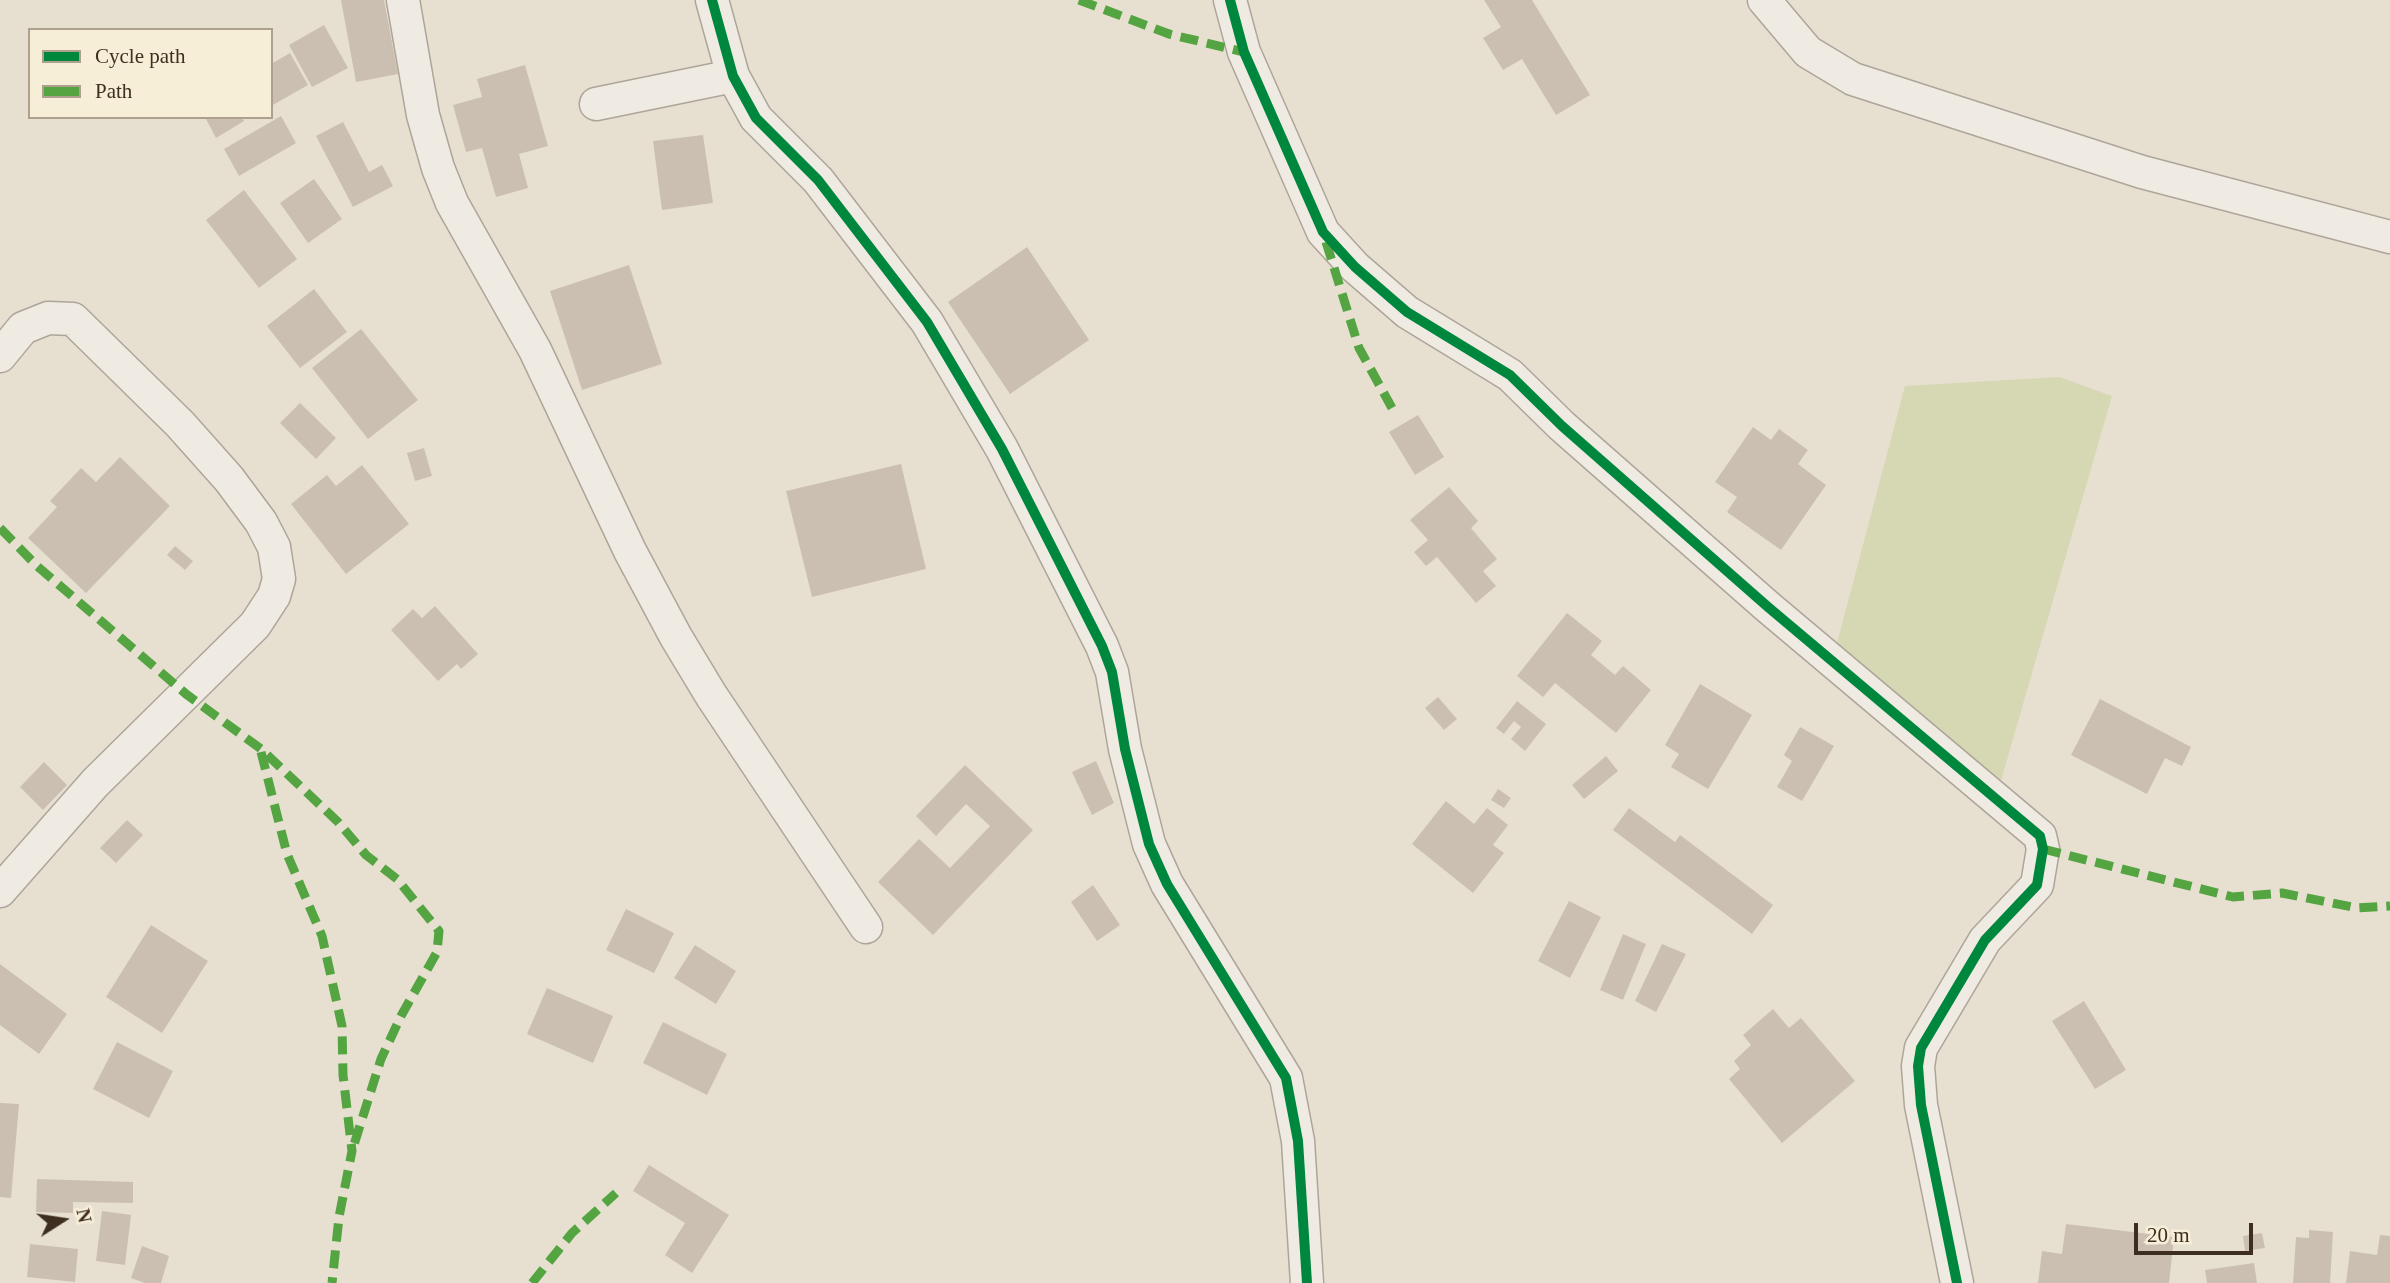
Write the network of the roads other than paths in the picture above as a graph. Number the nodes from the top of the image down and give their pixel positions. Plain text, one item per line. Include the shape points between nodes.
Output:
1 (403, 0) edge
2 (712, 0) edge
3 (1230, 0) edge
4 (1764, 0) edge
5 (733, 76) junction
6 (596, 104) dead end
7 (2390, 237) edge
8 (0, 356) edge
9 (0, 891) edge
10 (866, 927) dead end
11 (1307, 1283) edge
12 (1957, 1283) edge

1 - 10 street via 423,116 452,203 535,349 676,637
2 - 5 street
3 - 12 street via 1244,52 1323,232 1355,267 1407,312 1510,375 1768,607 2040,836 2043,849 2037,885 1985,940 1921,1048 1921,1105
4 - 7 street via 1808,52 1853,79 2142,172
5 - 6 street
5 - 11 street via 756,118 818,180 927,322 1002,449 1102,646 1112,672 1149,844 1167,884 1286,1077 1298,1141
8 - 9 street via 23,328 48,318 73,318 229,479 274,547 279,579 255,625 94,783

